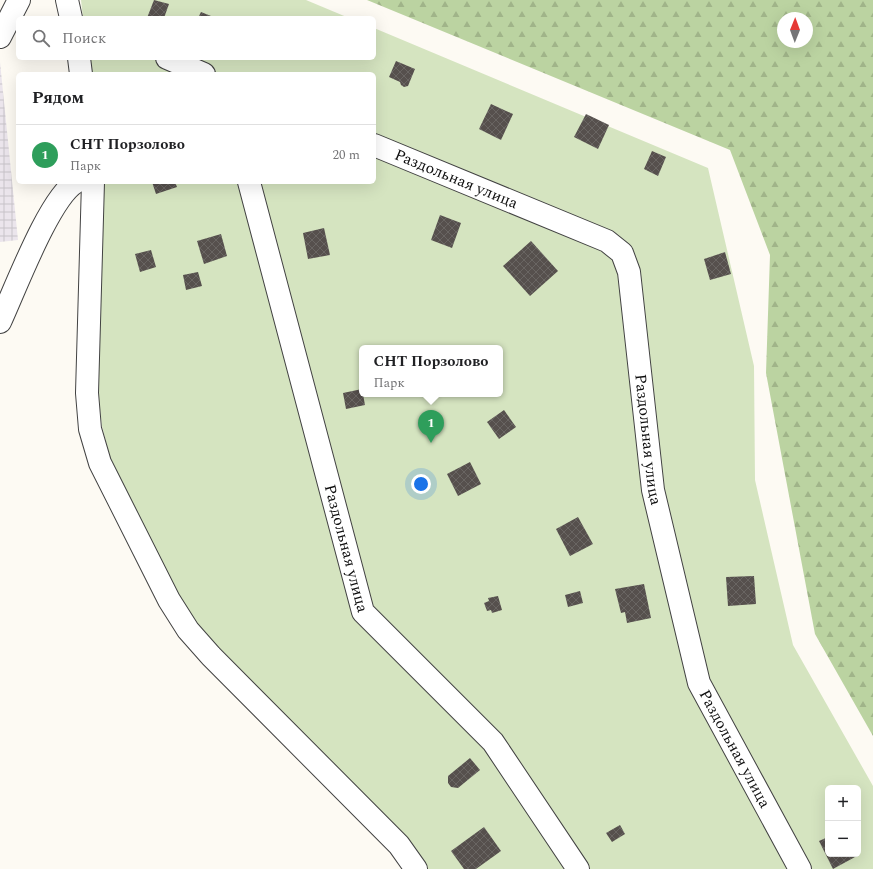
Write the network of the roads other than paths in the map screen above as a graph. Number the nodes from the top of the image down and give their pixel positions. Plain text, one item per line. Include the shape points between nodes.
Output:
1 (19, 0) edge
2 (67, 0) edge
3 (71, 16) edge
4 (0, 37) edge
5 (79, 60) edge
6 (172, 60) edge
7 (81, 72) edge
8 (199, 72) edge
9 (376, 146) edge
10 (73, 184) edge
11 (93, 184) edge
12 (250, 184) edge
13 (0, 322) edge
14 (416, 869) edge
15 (578, 869) edge
16 (800, 869) edge

1 - 4 street
2 - 3 street
5 - 7 street
6 - 8 street
9 - 16 street, Раздольная улица via 607,241 622,253 630,272 653,490 699,682
10 - 13 street via 51,210
11 - 14 street via 87,393 90,428 100,463 169,600 188,630 210,656 399,845
12 - 15 street, Раздольная улица via 363,612 493,742

